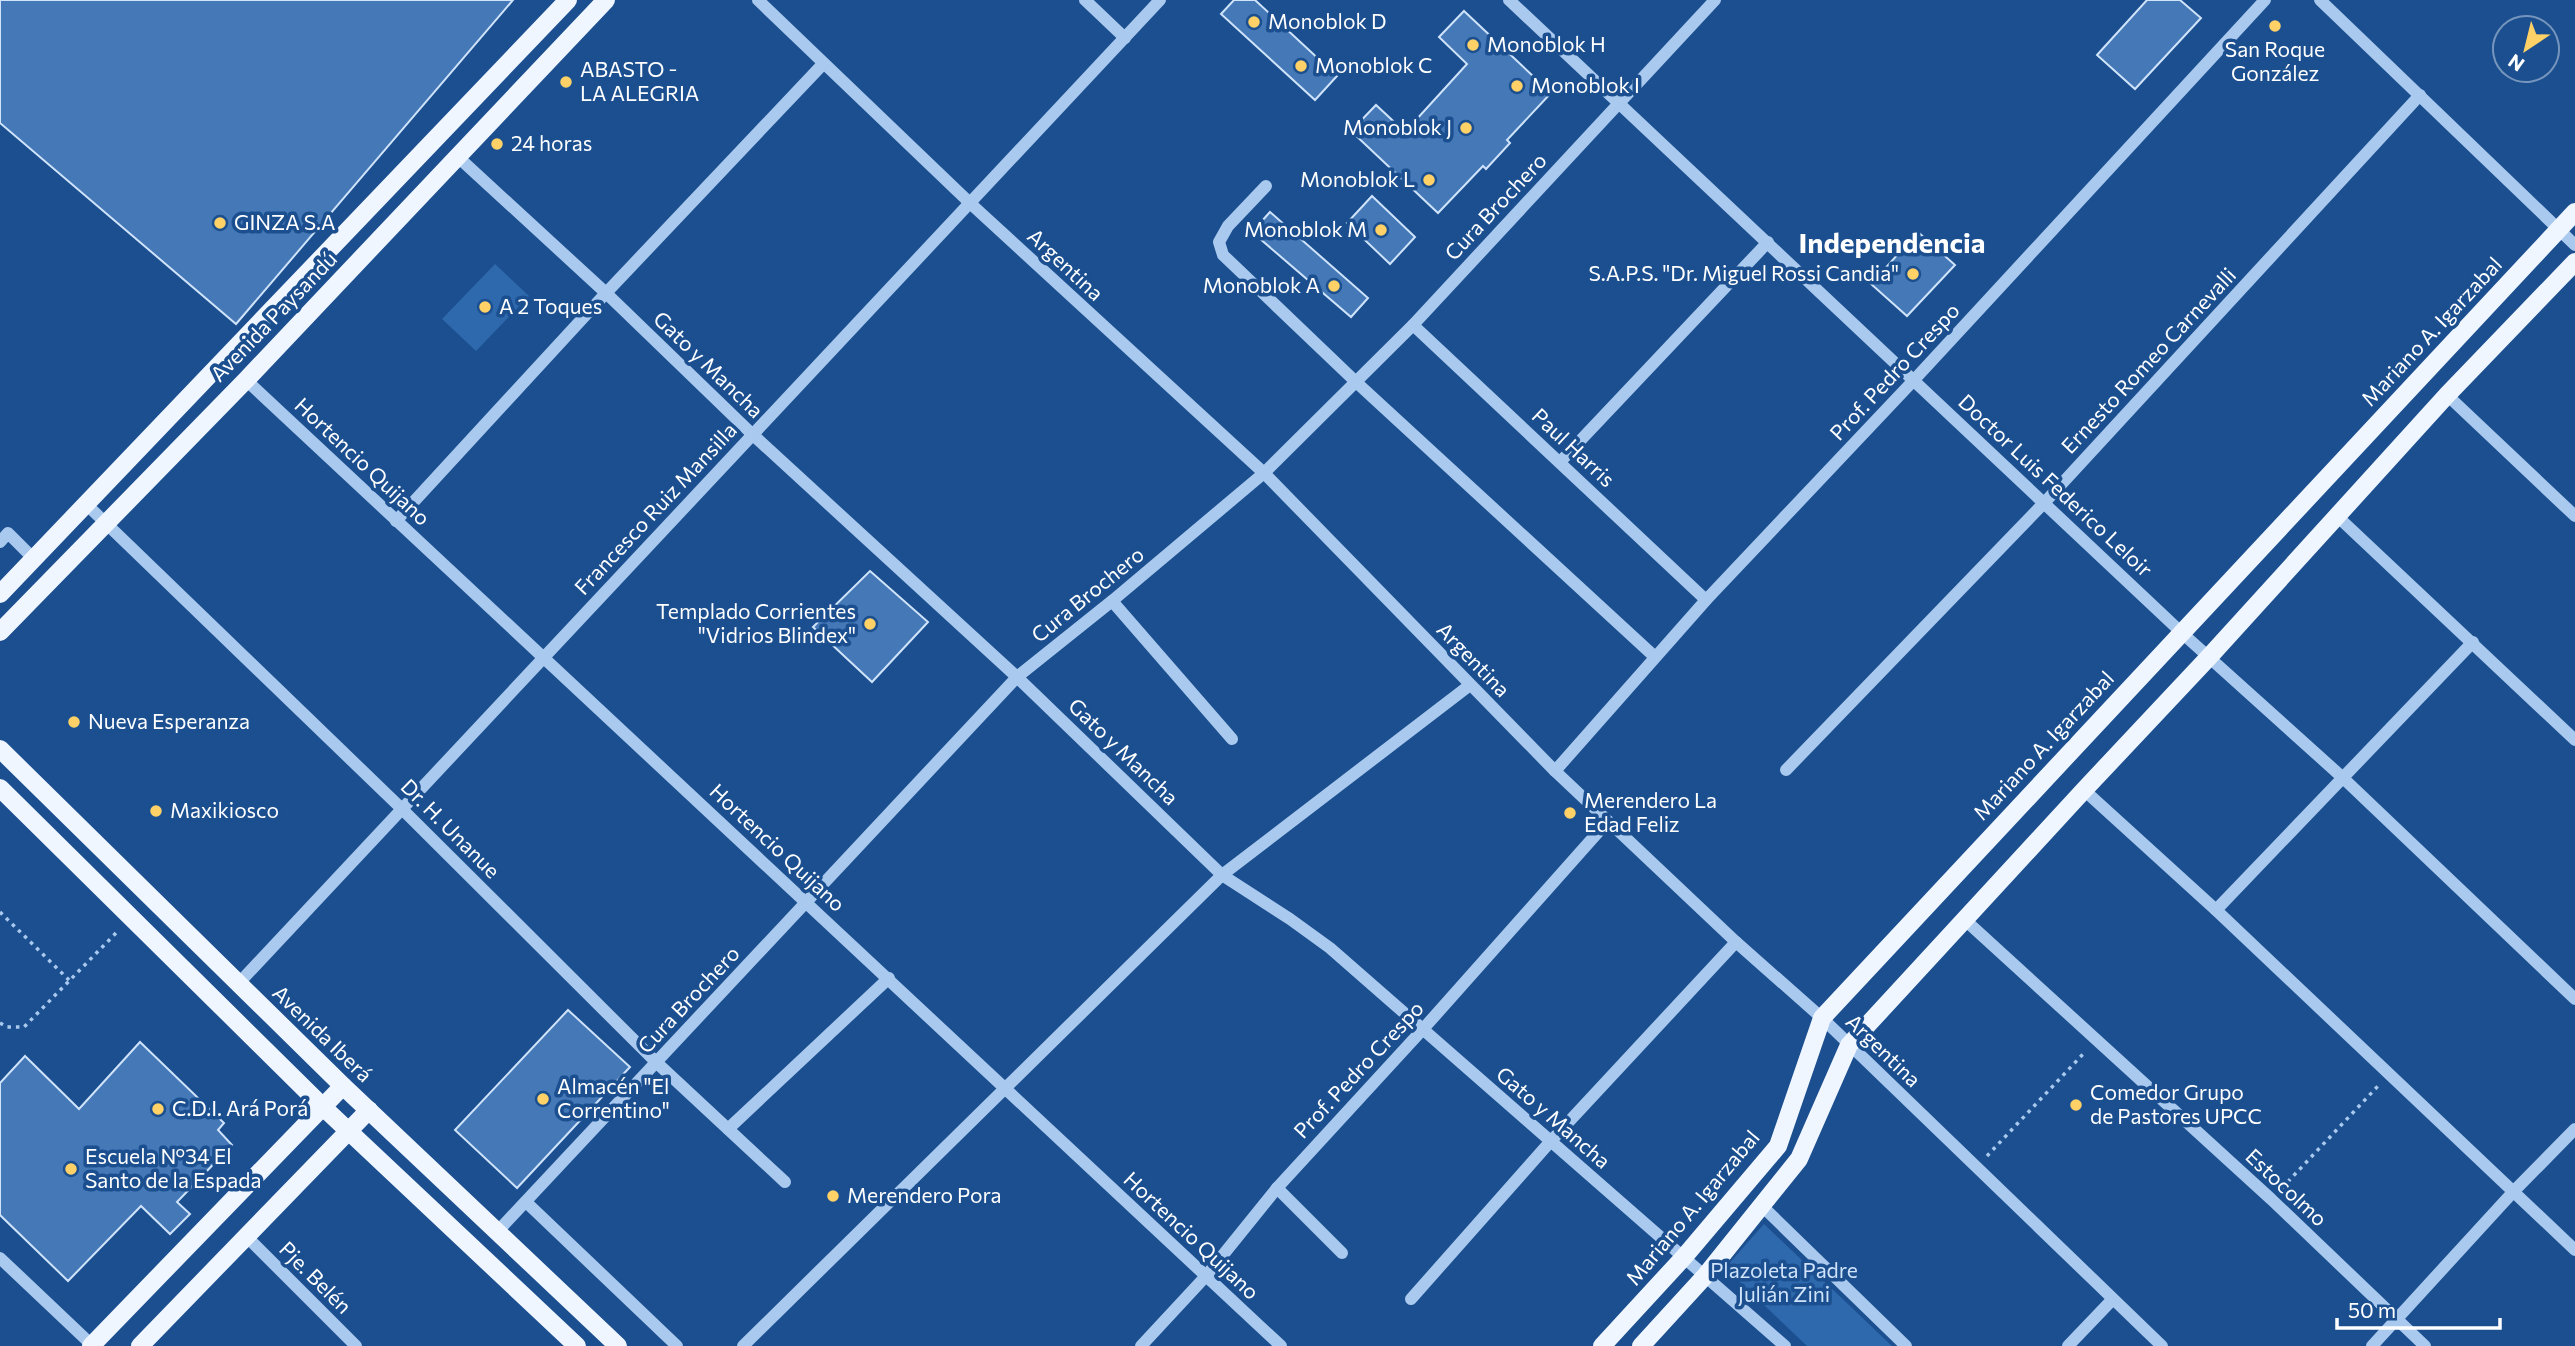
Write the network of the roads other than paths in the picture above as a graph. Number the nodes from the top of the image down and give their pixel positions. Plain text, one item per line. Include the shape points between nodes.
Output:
1 (568, 0) edge
2 (606, 0) edge
3 (758, 0) edge
4 (1085, 0) edge
5 (1160, 0) edge
6 (1509, 0) edge
7 (1715, 0) edge
8 (2264, 0) edge
9 (2320, 0) edge
10 (1125, 38) junction
11 (823, 64) junction
12 (2420, 95) junction
13 (1619, 102) junction
14 (458, 157) junction
15 (1266, 186) dead end
16 (971, 204) junction
17 (2575, 212) edge
18 (2558, 230) junction
19 (1768, 242) junction
20 (2575, 245) edge
21 (2575, 262) edge
22 (606, 293) junction
23 (1413, 325) junction
24 (246, 380) junction
25 (1913, 380) junction
26 (1356, 382) junction
27 (2447, 395) junction
28 (752, 434) junction
29 (1560, 462) junction
30 (1264, 473) junction
31 (2045, 502) junction
32 (86, 505) junction
33 (2575, 516) edge
34 (2338, 517) junction
35 (396, 521) junction
36 (105, 524) junction
37 (0, 542) edge
38 (34, 559) junction
39 (0, 594) edge
40 (1706, 600) junction
41 (1112, 601) junction
42 (0, 632) edge
43 (2182, 633) junction
44 (2473, 642) junction
45 (1655, 657) junction
46 (2209, 657) junction
47 (544, 658) junction
48 (1017, 677) junction
49 (1470, 685) junction
50 (1232, 739) dead end
51 (2575, 740) edge
52 (0, 749) edge
53 (1786, 770) dead end
54 (1555, 771) junction
55 (2342, 777) junction
56 (0, 788) edge
57 (2084, 790) junction
58 (402, 809) junction
59 (1608, 821) junction
60 (1222, 875) junction
61 (806, 902) junction
62 (2216, 910) junction
63 (1964, 919) junction
64 (1736, 942) junction
65 (889, 978) junction
66 (238, 984) junction
67 (2575, 999) edge
68 (1822, 1018) junction
69 (1424, 1028) junction
70 (1849, 1045) junction
71 (657, 1063) junction
72 (343, 1086) junction
73 (1005, 1087) junction
74 (323, 1107) junction
75 (369, 1110) junction
76 (727, 1129) junction
77 (2575, 1129) edge
78 (349, 1131) junction
79 (1550, 1142) junction
80 (785, 1182) dead end
81 (1277, 1188) junction
82 (2514, 1192) junction
83 (526, 1202) junction
84 (1761, 1205) junction
85 (497, 1233) junction
86 (247, 1237) junction
87 (2575, 1250) edge
88 (1342, 1253) dead end
89 (1684, 1256) junction
90 (0, 1258) edge
91 (1706, 1275) junction
92 (1206, 1276) junction
93 (1411, 1300) dead end
94 (2112, 1300) junction
95 (2396, 1319) junction
96 (92, 1346) edge
97 (141, 1346) edge
98 (356, 1346) edge
99 (577, 1346) edge
100 (618, 1346) edge
101 (677, 1346) edge
102 (743, 1346) edge
103 (1141, 1346) edge
104 (1281, 1346) edge
105 (1602, 1346) edge
106 (1642, 1346) edge
107 (1785, 1346) edge
108 (1906, 1346) edge
109 (2068, 1346) edge
110 (2162, 1346) edge
111 (2372, 1346) edge
112 (2425, 1346) edge

1 - 32 main road, Avenida Paysandú
2 - 14 main road, Avenida Paysandú
3 - 11 street, Argentina
4 - 10 street
5 - 10 street, Francesco Ruiz Mansilla
6 - 13 street, Doctor Luis Federico Leloir
7 - 13 street, Cura Brochero
8 - 25 street, Prof. Pedro Crespo
9 - 12 street
10 - 16 street, Francesco Ruiz Mansilla
11 - 16 street, Argentina
11 - 22 street
12 - 18 street
12 - 31 street, Ernesto Romeo Carnevalli
13 - 19 street, Doctor Luis Federico Leloir
13 - 23 street, Cura Brochero
14 - 22 street, Gato y Mancha
14 - 24 main road, Avenida Paysandú
15 - 26 street via 1228,226 1219,242 1223,255
16 - 28 street, Francesco Ruiz Mansilla
16 - 30 street, Argentina
17 - 18 main road, Mariano A. Igarzabal
18 - 20 street
18 - 43 main road, Mariano A. Igarzabal
19 - 25 street, Doctor Luis Federico Leloir
19 - 29 street
21 - 27 main road
22 - 28 street, Gato y Mancha
22 - 35 street
23 - 26 street, Cura Brochero
23 - 29 street, Paul Harris
24 - 35 street, Hortencio Quijano
24 - 36 main road, Avenida Paysandú
25 - 31 street, Doctor Luis Federico Leloir
25 - 40 street, Prof. Pedro Crespo
26 - 30 street, Cura Brochero
26 - 45 street
27 - 33 street
27 - 34 main road
28 - 47 street, Francesco Ruiz Mansilla
28 - 48 street, Gato y Mancha
29 - 40 street, Paul Harris
30 - 41 street, Cura Brochero
30 - 49 street, Argentina
31 - 43 street, Doctor Luis Federico Leloir
31 - 53 street, Ernesto Romeo Carnevalli
32 - 36 street, Dr. H. Unanue
32 - 38 main road, Avenida Paysandú
34 - 44 street
34 - 46 main road
35 - 47 street, Hortencio Quijano
36 - 42 main road, Avenida Paysandú
36 - 58 street, Dr. H. Unanue
37 - 38 street via 9,533
38 - 39 main road, Avenida Paysandú
40 - 45 street, Prof. Pedro Crespo
41 - 48 street, Cura Brochero
41 - 50 street
43 - 46 street, Doctor Luis Federico Leloir
43 - 68 main road, Mariano A. Igarzabal
44 - 51 street
44 - 55 street
45 - 54 street, Prof. Pedro Crespo
46 - 55 street, Doctor Luis Federico Leloir
46 - 57 main road
47 - 58 street, Francesco Ruiz Mansilla
47 - 61 street, Hortencio Quijano
48 - 60 street, Gato y Mancha
48 - 61 street, Cura Brochero
49 - 54 street, Argentina
49 - 60 street
52 - 66 main road, Avenida Iberá
54 - 59 street, Argentina
55 - 62 street
55 - 67 street, Doctor Luis Federico Leloir
56 - 74 main road
57 - 62 street
57 - 63 main road
58 - 66 street, Francesco Ruiz Mansilla
58 - 71 street, Dr. H. Unanue
59 - 64 street, Argentina
59 - 69 street, Prof. Pedro Crespo
60 - 69 street, Gato y Mancha via 1330,948
60 - 73 street
61 - 65 street, Hortencio Quijano
61 - 71 street, Cura Brochero
62 - 82 street
63 - 70 main road
63 - 95 street, Estocolmo
64 - 68 street, Argentina
64 - 79 street
65 - 73 street, Hortencio Quijano
65 - 76 street
66 - 72 main road, Avenida Iberá
68 - 70 street, Argentina
68 - 89 main road, Mariano A. Igarzabal via 1778,1146
69 - 79 street, Gato y Mancha
69 - 81 street, Prof. Pedro Crespo
70 - 84 main road via 1799,1159
70 - 94 street, Argentina
71 - 76 street, Dr. H. Unanue
71 - 83 street, Cura Brochero
72 - 74 main road
72 - 75 main road, Avenida Iberá
73 - 92 street, Hortencio Quijano
73 - 102 street
74 - 78 main road
74 - 96 main road
75 - 78 main road
75 - 85 main road, Avenida Iberá
76 - 80 street, Dr. H. Unanue
77 - 82 street
78 - 86 main road
78 - 99 main road
79 - 89 street, Gato y Mancha
79 - 93 street
81 - 88 street
81 - 92 street, Prof. Pedro Crespo
82 - 87 street
82 - 95 street
83 - 85 street, Cura Brochero
83 - 101 street
84 - 91 main road
84 - 108 street
85 - 100 main road, Avenida Iberá
86 - 97 main road
86 - 98 street, Pje. Belén
89 - 91 street, Gato y Mancha
89 - 105 main road, Mariano A. Igarzabal
90 - 96 street
91 - 106 main road
91 - 107 street, Gato y Mancha
92 - 103 street, Prof. Pedro Crespo
92 - 104 street, Hortencio Quijano
94 - 109 street
94 - 110 street, Argentina
95 - 111 street
95 - 112 street, Estocolmo

